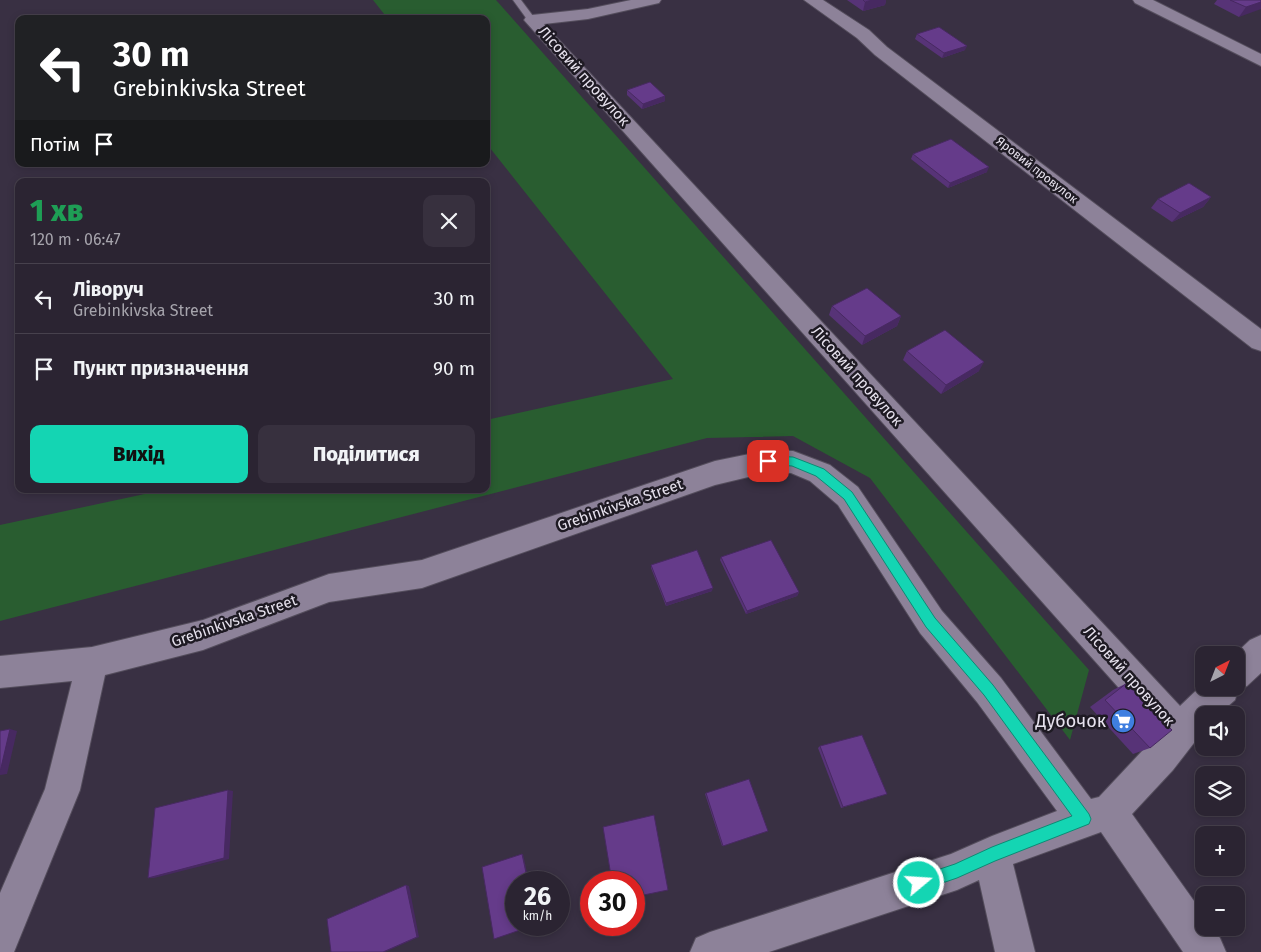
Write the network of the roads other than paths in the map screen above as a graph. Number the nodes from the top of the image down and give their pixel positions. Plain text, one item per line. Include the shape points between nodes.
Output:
1 (517, 0) edge
2 (653, 0) edge
3 (812, 0) edge
4 (1141, 0) edge
5 (532, 20) junction
6 (1261, 61) edge
7 (1261, 342) edge
8 (1261, 651) edge
9 (92, 663) junction
10 (1245, 666) edge
11 (0, 672) edge
12 (1214, 696) edge
13 (1181, 732) junction
14 (1096, 816) junction
15 (992, 854) junction
16 (0, 938) edge
17 (710, 952) edge
18 (1015, 952) edge
19 (1206, 952) edge

1 - 5 lane
2 - 5 street via 588,14
3 - 7 street, Яровий провулок via 863,34
4 - 6 street
5 - 13 street, Лісовий провулок
8 - 10 street
9 - 11 street, Grebinkivska Street
9 - 14 street, Grebinkivska Street via 203,634 329,588 422,574 715,473 768,461 793,462 820,473 848,496 931,622
9 - 16 street via 62,790
12 - 13 street
13 - 14 street via 1161,758
14 - 15 street
14 - 19 street, Grebinkivska Street
15 - 17 street via 957,871
15 - 18 street

